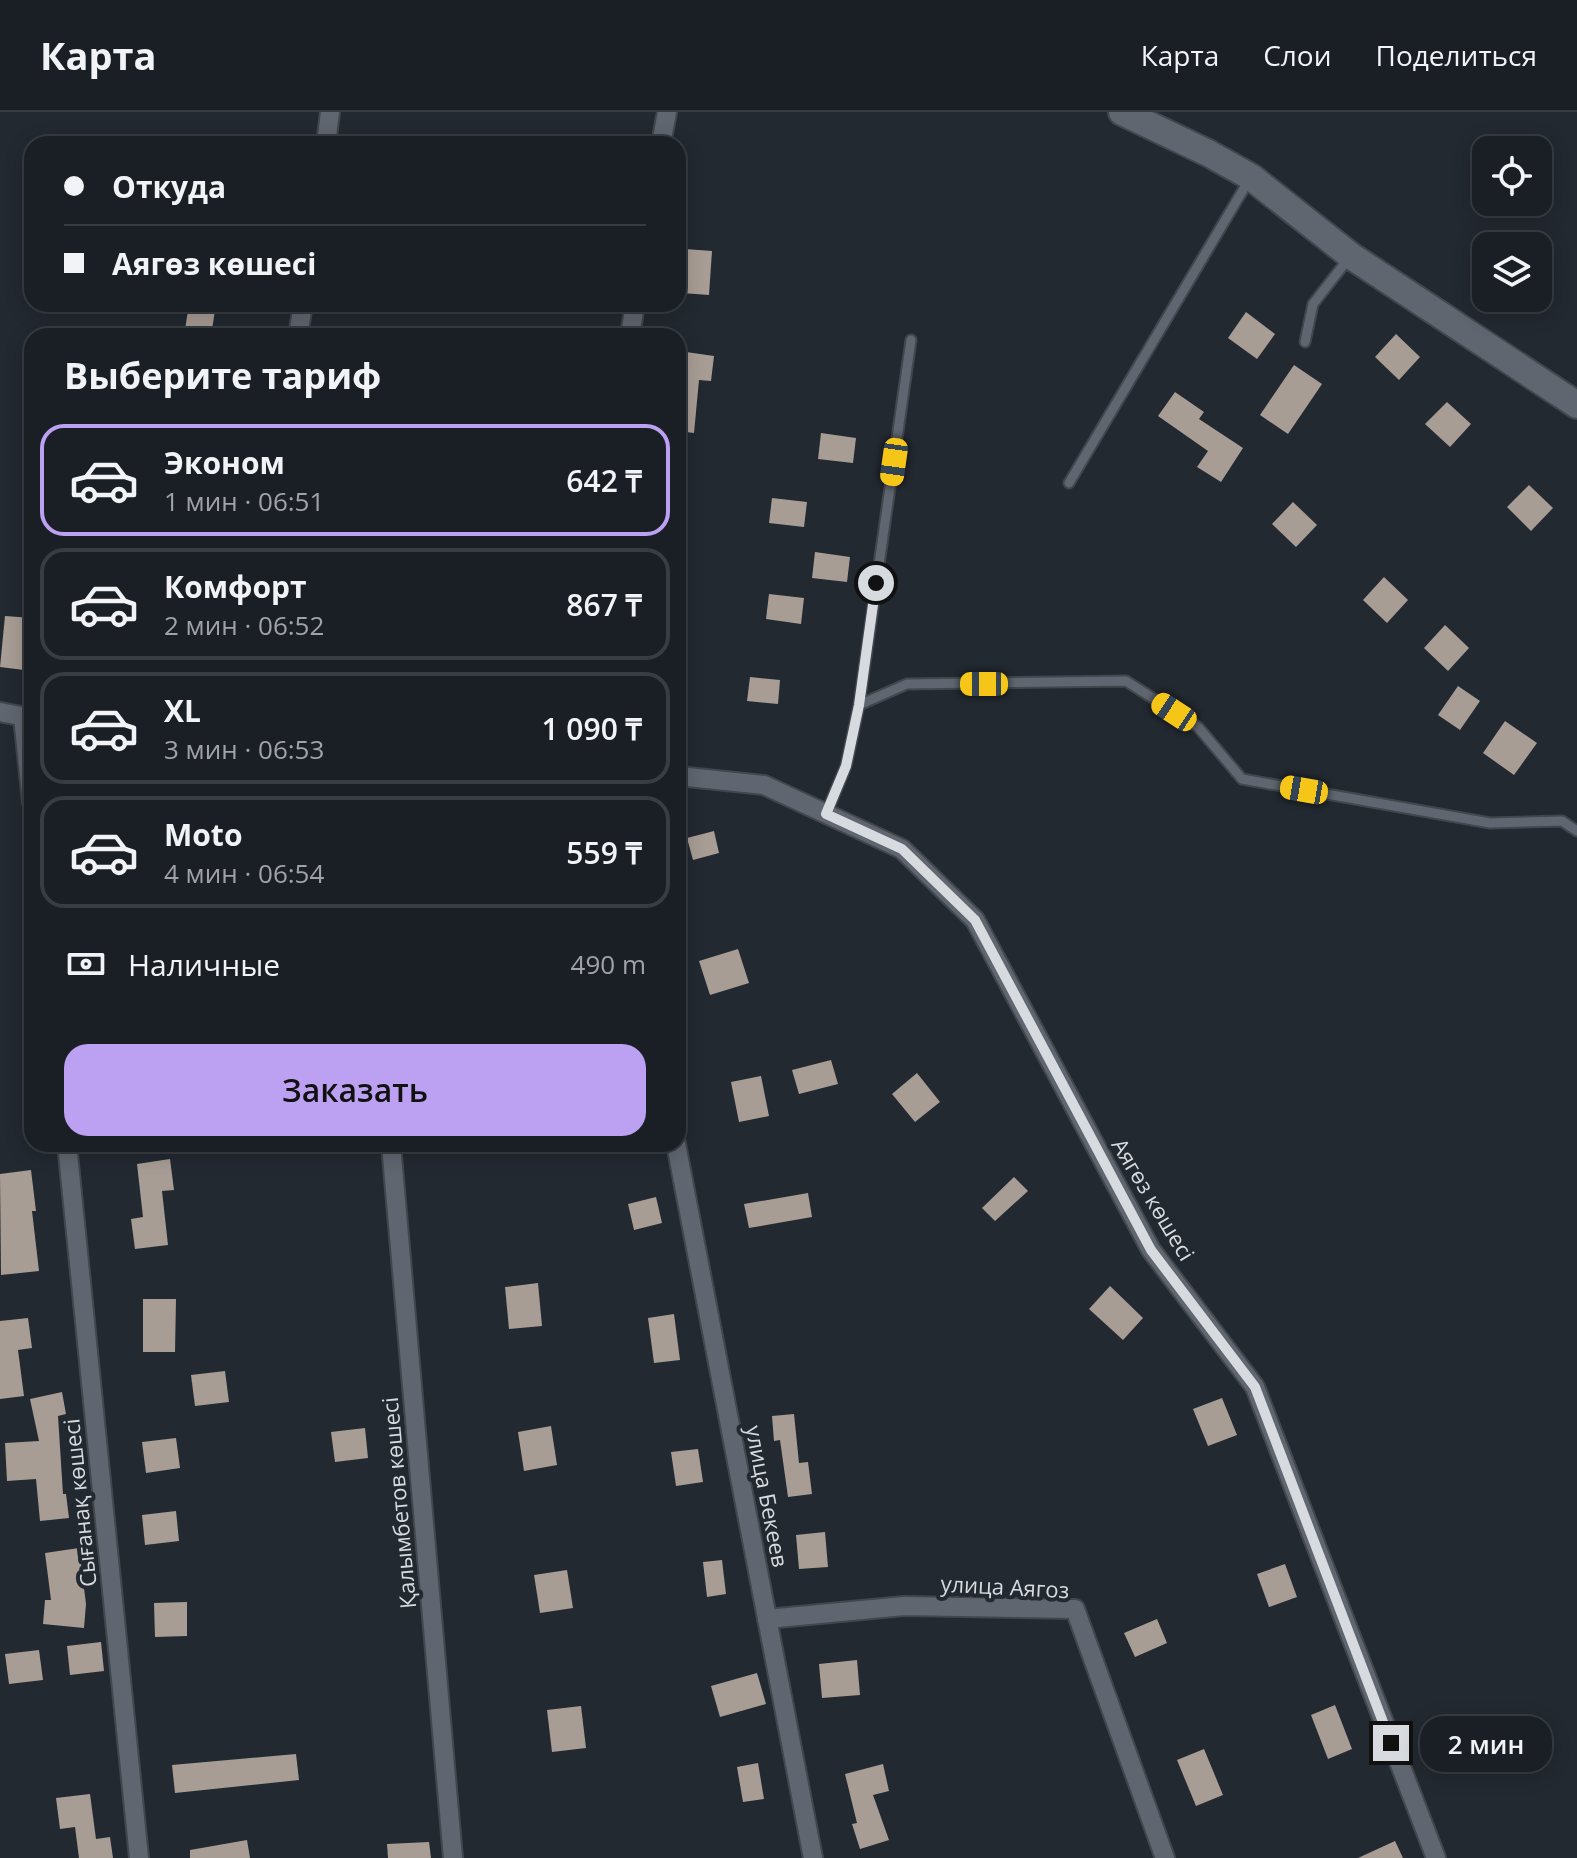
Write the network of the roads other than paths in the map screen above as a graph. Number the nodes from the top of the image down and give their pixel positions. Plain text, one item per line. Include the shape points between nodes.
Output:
1 (330, 112) edge
2 (667, 112) edge
3 (1122, 112) edge
4 (327, 136) edge
5 (662, 136) edge
6 (1251, 177) junction
7 (1351, 256) junction
8 (911, 340) dead end
9 (1305, 342) dead end
10 (1577, 405) edge
11 (1069, 483) dead end
12 (859, 705) junction
13 (0, 712) edge
14 (24, 717) edge
15 (686, 777) edge
16 (826, 814) junction
17 (1577, 831) edge
18 (68, 1152) edge
19 (392, 1152) edge
20 (678, 1152) edge
21 (767, 1619) junction
22 (455, 1853) edge
23 (139, 1858) edge
24 (813, 1858) edge
25 (1165, 1858) edge
26 (1436, 1858) edge

1 - 4 street
2 - 5 street
3 - 6 street
6 - 7 street
6 - 11 lane
7 - 9 lane via 1313,304
7 - 10 street
8 - 12 lane
12 - 16 lane via 846,766
12 - 17 lane via 907,684 1126,681 1198,727 1242,779 1490,823 1562,821
13 - 14 street
15 - 16 street, Аягөз көшесі via 764,785
16 - 26 street, Аягөз көшесі via 902,849 975,920 1151,1250 1255,1387
18 - 23 street, Сығанақ көшесі
19 - 22 street, Қалымбетов көшесі
20 - 21 street, улица Бекеев
21 - 24 street, улица Бекеев
21 - 25 street, улица Аягоз via 904,1606 1075,1609

